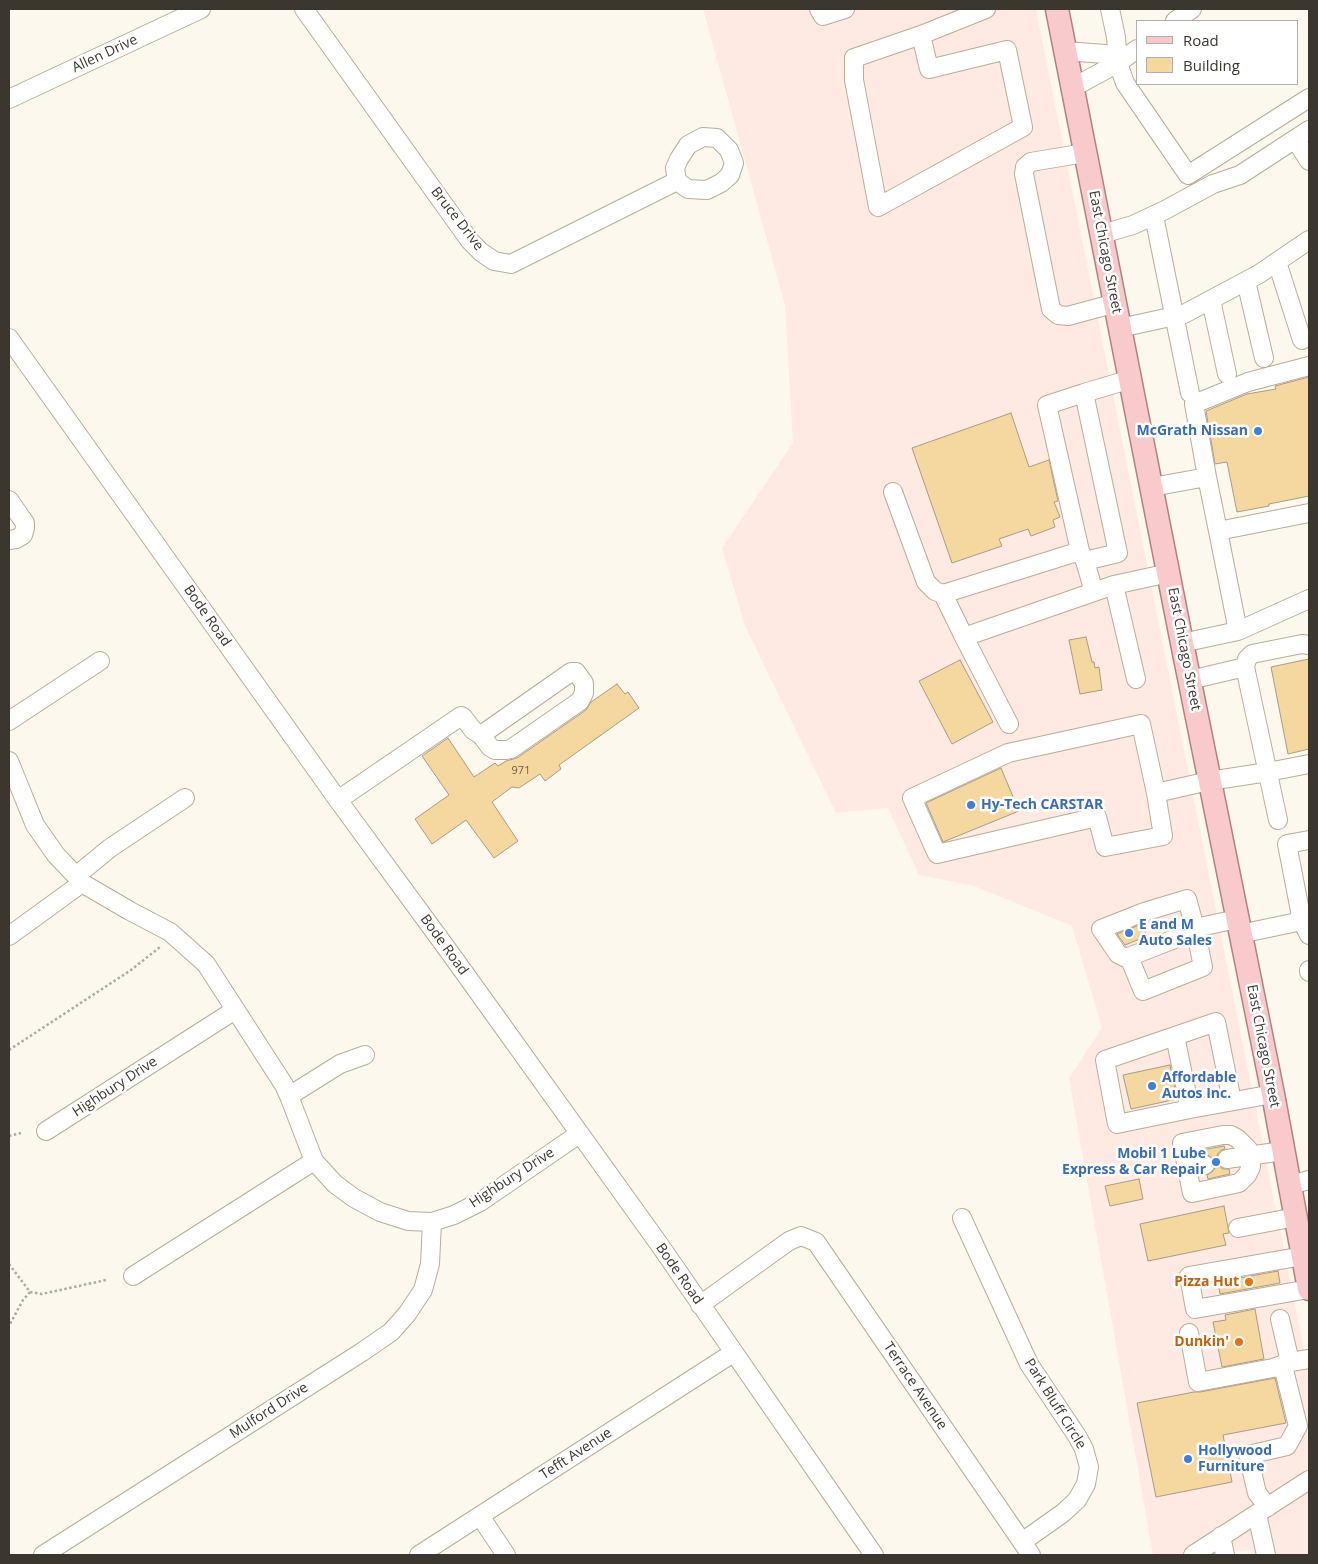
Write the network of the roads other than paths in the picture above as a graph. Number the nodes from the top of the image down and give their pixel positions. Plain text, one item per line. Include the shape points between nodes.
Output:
1 (200, 9) edge
2 (304, 9) edge
3 (819, 9) edge
4 (844, 9) edge
5 (986, 9) edge
6 (1057, 9) edge
7 (1110, 9) edge
8 (1192, 9) edge
9 (1176, 20) edge
10 (921, 35) junction
11 (1136, 50) edge
12 (1065, 51) junction
13 (1118, 63) junction
14 (1072, 88) junction
15 (1309, 98) edge
16 (9, 99) edge
17 (1302, 134) edge
18 (1085, 153) junction
19 (1309, 160) edge
20 (677, 181) dead end
21 (1154, 216) junction
22 (1102, 234) junction
23 (1309, 240) edge
24 (1277, 262) junction
25 (1246, 281) junction
26 (1211, 300) junction
27 (1116, 303) junction
28 (1175, 316) junction
29 (1120, 328) junction
30 (9, 338) edge
31 (1302, 340) dead end
32 (1264, 358) dead end
33 (1309, 366) edge
34 (1226, 374) dead end
35 (1131, 379) junction
36 (1084, 393) junction
37 (1190, 393) dead end
38 (1207, 477) junction
39 (1152, 486) junction
40 (893, 492) dead end
41 (9, 500) edge
42 (1309, 513) edge
43 (1218, 531) junction
44 (9, 540) edge
45 (1082, 556) junction
46 (1169, 573) junction
47 (1114, 585) junction
48 (1094, 592) junction
49 (943, 594) junction
50 (1309, 599) edge
51 (1238, 631) junction
52 (964, 636) junction
53 (1307, 642) edge
54 (1182, 643) junction
55 (100, 660) dead end
56 (1245, 667) junction
57 (1136, 678) dead end
58 (1190, 680) junction
59 (9, 721) edge
60 (1009, 724) dead end
61 (481, 735) junction
62 (9, 761) edge
63 (1309, 764) edge
64 (1268, 772) junction
65 (1209, 781) junction
66 (1156, 793) junction
67 (185, 798) dead end
68 (338, 800) junction
69 (1278, 820) dead end
70 (1309, 840) edge
71 (79, 879) junction
72 (1239, 927) junction
73 (1195, 928) junction
74 (1306, 928) edge
75 (9, 936) edge
76 (1129, 958) junction
77 (235, 1010) junction
78 (1175, 1036) junction
79 (366, 1055) dead end
80 (1272, 1094) junction
81 (290, 1096) junction
82 (1232, 1101) junction
83 (1190, 1109) junction
84 (46, 1131) dead end
85 (579, 1134) junction
86 (1283, 1151) junction
87 (1251, 1156) junction
88 (1227, 1159) dead end
89 (314, 1161) junction
90 (1205, 1165) dead end
91 (1187, 1169) junction
92 (1299, 1182) edge
93 (1296, 1216) junction
94 (962, 1218) dead end
95 (432, 1222) junction
96 (1238, 1228) dead end
97 (1302, 1256) junction
98 (133, 1276) dead end
99 (1309, 1289) edge
100 (700, 1305) junction
101 (1280, 1319) dead end
102 (1188, 1333) dead end
103 (733, 1353) junction
104 (1309, 1359) edge
105 (1287, 1364) junction
106 (1309, 1480) edge
107 (1262, 1510) junction
108 (480, 1516) junction
109 (1221, 1536) junction
110 (1026, 1549) edge
111 (43, 1555) edge
112 (419, 1555) edge
113 (506, 1555) edge
114 (874, 1555) edge
115 (1193, 1555) edge
116 (1225, 1555) edge
117 (1266, 1555) edge

1 - 16 street, Allen Drive
2 - 20 street, Bruce Drive via 470,240 494,261 511,264
3 - 4 street via 823,16
5 - 10 street
6 - 12 main road, East Chicago Street
7 - 13 street
8 - 9 street
10 - 10 street via 854,58 854,80 878,207 1023,127 1007,50 929,69
11 - 13 street
12 - 13 street via 1105,54
12 - 14 main road, East Chicago Street
13 - 14 street
13 - 15 street via 1125,83 1188,175
14 - 18 main road, East Chicago Street
17 - 19 street
17 - 21 street via 1240,175 1214,184
18 - 22 main road, East Chicago Street
18 - 27 street via 1031,162 1025,167 1049,299 1051,308 1058,315 1068,316
21 - 22 street via 1133,226
21 - 28 street
22 - 27 main road, East Chicago Street
23 - 24 street
24 - 25 street
24 - 31 street
25 - 26 street
25 - 32 street
26 - 28 street
26 - 34 street
27 - 29 main road, East Chicago Street
28 - 29 street
28 - 37 street
29 - 35 main road, East Chicago Street
30 - 68 street, Bode Road
33 - 38 street via 1248,382 1194,404
35 - 36 street
35 - 39 main road, East Chicago Street
36 - 45 street via 1047,405
36 - 45 street via 1118,553
38 - 39 street
38 - 43 street
39 - 46 main road, East Chicago Street
40 - 49 street via 926,582
41 - 44 street via 25,528 23,534
42 - 43 street
43 - 51 street
45 - 48 street
45 - 49 street
46 - 47 street
46 - 54 main road, East Chicago Street
47 - 48 street
47 - 57 street
48 - 52 street
49 - 52 street
50 - 51 street
51 - 54 street
52 - 60 street
53 - 56 street via 1252,654
54 - 58 main road, East Chicago Street
55 - 59 street
56 - 58 street
56 - 64 street
58 - 65 main road, East Chicago Street
61 - 61 street via 571,672 576,672 584,683 580,701 511,749 495,750
61 - 68 street via 461,716
62 - 71 street, Highbury Drive via 36,825 56,855
63 - 64 street
64 - 65 street
64 - 69 street
65 - 66 street
65 - 72 main road, East Chicago Street
66 - 66 street via 1141,724 1008,753 912,798 936,854 1098,816 1105,847 1163,836
67 - 71 street via 110,848
68 - 85 street, Bode Road
70 - 74 street via 1287,844
71 - 75 street
71 - 77 street, Highbury Drive via 170,932 206,964
72 - 73 street
72 - 74 street
72 - 80 main road, East Chicago Street
73 - 76 street
73 - 76 street via 1203,966 1143,991
73 - 76 street via 1187,899 1101,929 1119,955
77 - 81 street, Highbury Drive
77 - 84 street, Highbury Drive
78 - 82 street via 1216,1022
78 - 83 street
78 - 83 street via 1105,1060 1117,1124
79 - 81 street via 340,1064
80 - 82 street
80 - 86 main road, East Chicago Street
81 - 89 street, Highbury Drive
82 - 83 street
85 - 95 street, Highbury Drive via 480,1202
85 - 100 street, Bode Road
86 - 87 street
86 - 92 main road, East Chicago Street
87 - 88 street
87 - 91 street via 1249,1171 1239,1183 1192,1193
87 - 91 street via 1231,1135 1215,1136 1182,1143
89 - 95 street, Highbury Drive via 335,1184 360,1202 408,1221
89 - 98 street
90 - 91 street
92 - 93 main road, East Chicago Street
93 - 96 street
93 - 97 main road, East Chicago Street
94 - 110 street, Park Bluff Circle via 1029,1364 1077,1436 1089,1466 1086,1484 1077,1500
95 - 111 street, Mulford Drive via 430,1264 423,1290 391,1332
97 - 99 main road, East Chicago Street
97 - 99 street via 1189,1276 1195,1309
100 - 103 street, Bode Road
100 - 110 street, Terrace Avenue via 796,1237 816,1242
101 - 105 street
102 - 105 street via 1198,1382
103 - 108 street, Tefft Avenue
103 - 114 street, Bode Road
104 - 105 street
105 - 107 street via 1298,1426 1286,1446 1248,1455
106 - 107 street
107 - 109 street
107 - 117 street
108 - 112 street, Tefft Avenue
108 - 113 street
109 - 115 street
109 - 116 street

